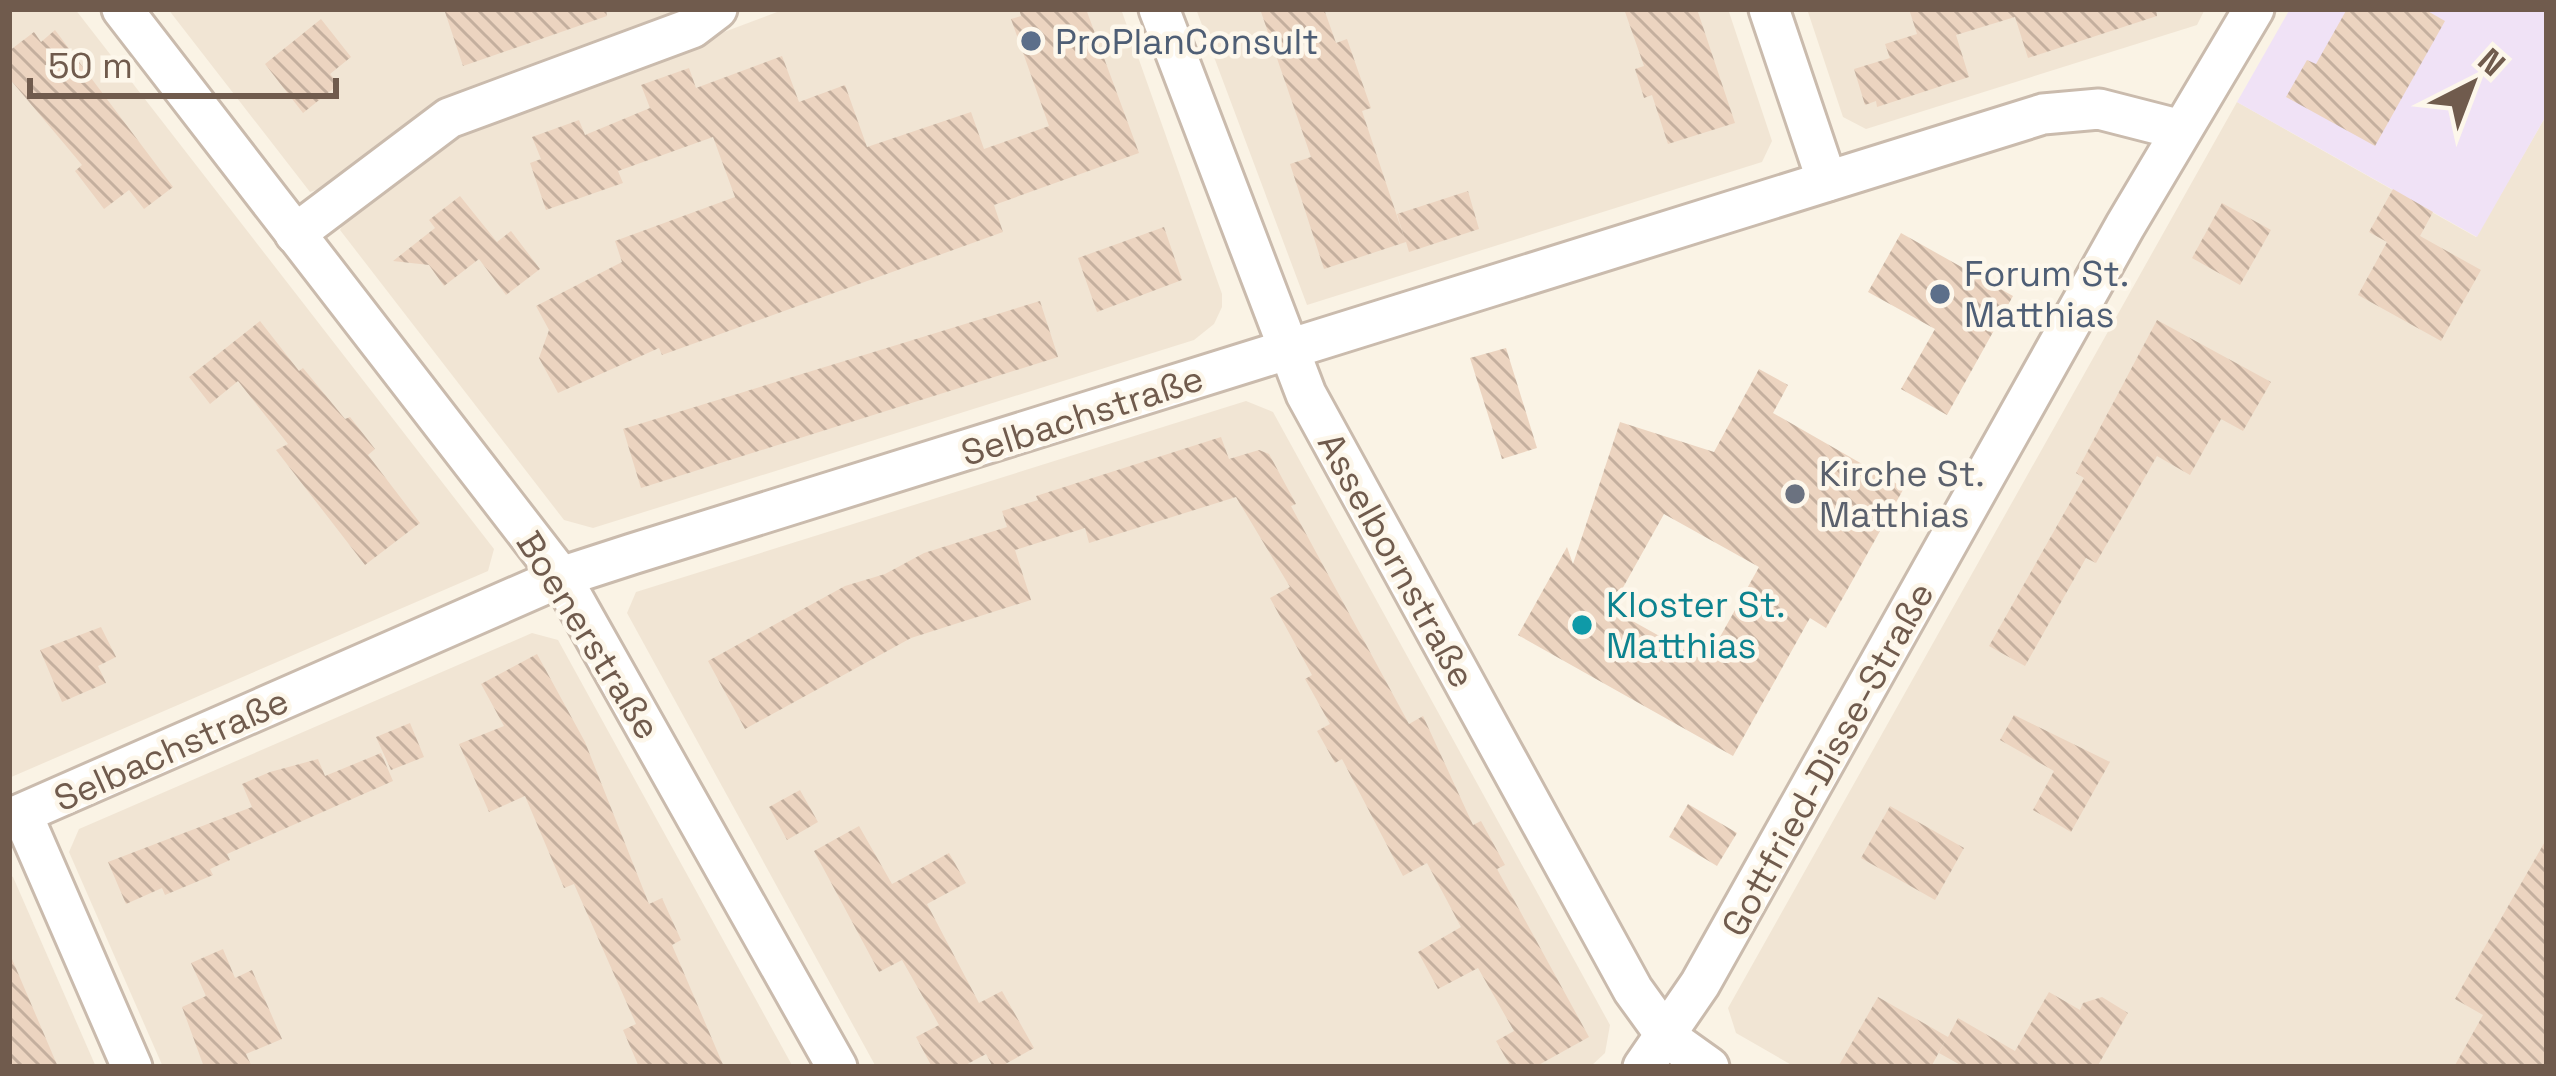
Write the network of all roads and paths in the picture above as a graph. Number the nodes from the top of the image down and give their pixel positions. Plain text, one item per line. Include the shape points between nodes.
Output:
1 (122, 9) edge
2 (717, 9) edge
3 (1160, 9) edge
4 (1769, 9) edge
5 (2254, 9) edge
6 (2181, 130) junction
7 (1827, 181) junction
8 (295, 234) junction
9 (1286, 350) junction
10 (562, 577) junction
11 (16, 816) edge
12 (1655, 1052) edge
13 (132, 1067) edge
14 (837, 1067) edge
15 (1709, 1067) edge

1 - 8 street, Boenerstraße
2 - 8 street via 692,28 449,118
3 - 9 street, Asselbornstraße
4 - 7 street
5 - 6 street, Gottfried-Disse-Straße
6 - 7 street, Selbachstraße via 2128,113 2074,109
6 - 12 street, Gottfried-Disse-Straße
7 - 9 street, Selbachstraße
8 - 10 street, Boenerstraße
9 - 10 street, Selbachstraße
9 - 12 street, Asselbornstraße via 1611,949
10 - 11 street, Selbachstraße
10 - 14 street, Boenerstraße
11 - 13 street
12 - 15 street, Asselbornstraße

